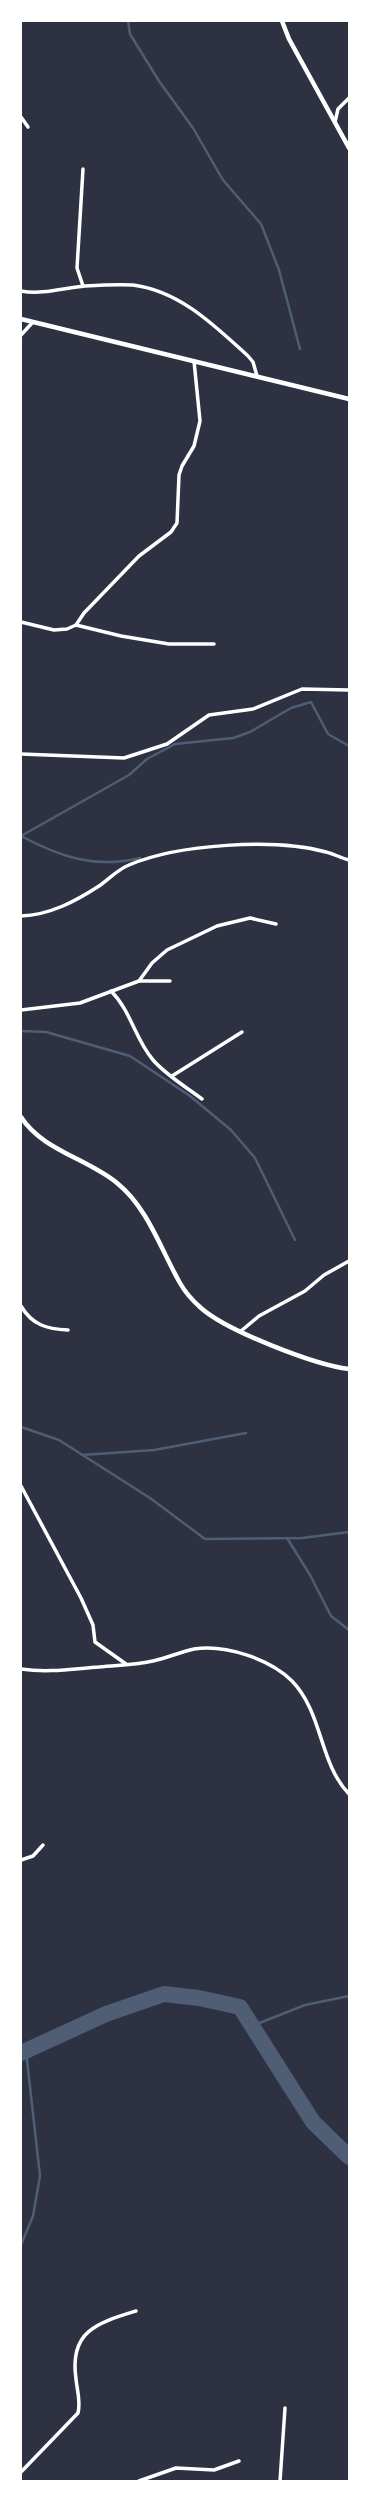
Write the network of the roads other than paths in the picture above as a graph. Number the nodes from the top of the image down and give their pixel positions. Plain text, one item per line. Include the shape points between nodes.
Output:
1 (282, 21) edge
2 (349, 98) edge
3 (21, 118) edge
4 (335, 123) junction
5 (28, 127) dead end
6 (349, 148) edge
7 (83, 169) dead end
8 (83, 286) junction
9 (21, 291) edge
10 (21, 319) edge
11 (33, 322) junction
12 (21, 335) edge
13 (194, 361) junction
14 (258, 376) junction
15 (349, 399) edge
16 (21, 622) edge
17 (76, 625) junction
18 (214, 644) dead end
19 (349, 690) edge
20 (21, 754) edge
21 (349, 860) edge
22 (21, 916) edge
23 (276, 924) dead end
24 (139, 980) junction
25 (170, 981) dead end
26 (111, 991) junction
27 (21, 1010) edge
28 (242, 1032) dead end
29 (172, 1076) junction
30 (202, 1099) dead end
31 (21, 1117) edge
32 (349, 1261) edge
33 (21, 1306) edge
34 (68, 1330) dead end
35 (241, 1331) junction
36 (349, 1369) edge
37 (21, 1486) edge
38 (126, 1664) junction
39 (21, 1669) edge
40 (349, 1794) edge
41 (43, 1845) dead end
42 (21, 1860) edge
43 (136, 2311) dead end
44 (285, 2408) dead end
45 (239, 2461) dead end
46 (21, 2472) edge
47 (139, 2481) edge
48 (280, 2481) edge

1 - 4 street via 289,39
2 - 4 street via 338,109
3 - 5 street
4 - 6 street
7 - 8 street via 77,268
8 - 9 street via 39,292
8 - 14 street via 132,285 176,298 248,356
10 - 11 street
11 - 12 street
11 - 13 street
13 - 14 street
13 - 17 street via 200,422 194,446 179,475 177,523 171,532 139,556
14 - 15 street
16 - 17 street via 54,630
17 - 18 street via 169,644
19 - 20 street via 302,688 253,709 209,715 167,744 124,758
21 - 22 street via 326,852 286,846 210,846 175,852 129,865 54,910
23 - 24 street via 250,918 217,926 167,950 152,963
24 - 25 street
24 - 26 street
26 - 27 street via 80,1003
26 - 29 street via 128,1012 153,1060
28 - 29 street
29 - 30 street
31 - 35 street via 33,1134 118,1183 138,1206 193,1301 202,1309
32 - 35 street via 324,1275 305,1291 259,1316
33 - 34 street via 42,1326
35 - 36 street via 309,1360
37 - 38 street via 81,1598 94,1626 95,1642
38 - 39 street via 62,1672
38 - 40 street via 154,1661 194,1649 218,1649 248,1657 277,1669 291,1680 313,1712 335,1775
41 - 42 street via 33,1856
43 - 46 street via 94,2327 80,2340 74,2363 78,2413
44 - 48 street
45 - 47 street via 214,2470 176,2468

